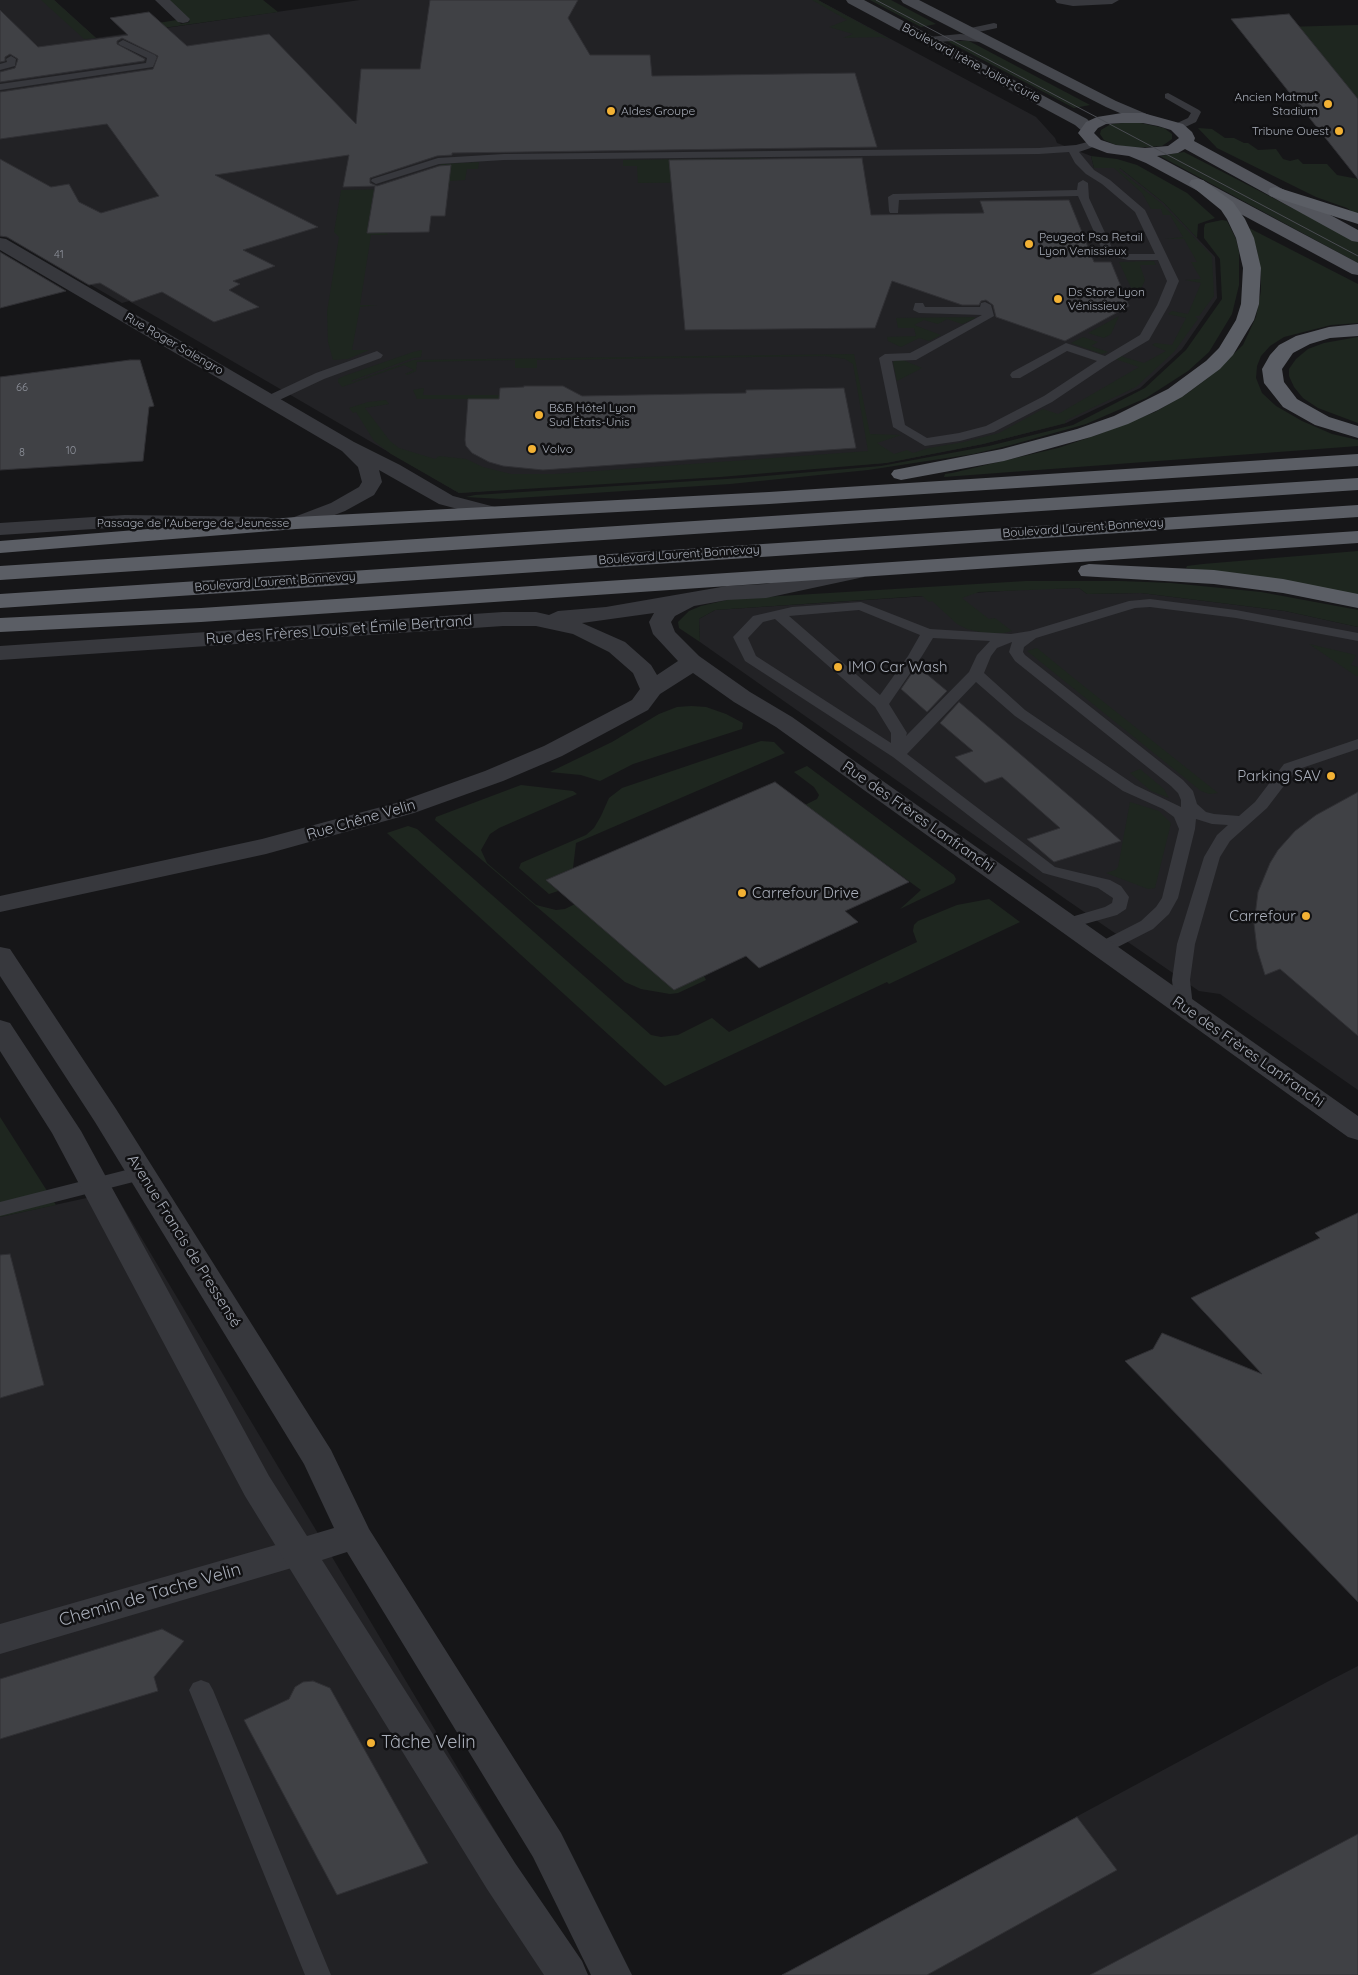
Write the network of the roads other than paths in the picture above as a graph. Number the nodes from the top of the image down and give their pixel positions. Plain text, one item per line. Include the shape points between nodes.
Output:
1 (162, 0) edge
2 (853, 0) edge
3 (908, 0) edge
4 (1062, 0) edge
5 (1112, 0) edge
6 (183, 19) dead end
7 (991, 33) junction
8 (929, 40) junction
9 (123, 43) dead end
10 (11, 59) dead end
11 (0, 67) edge
12 (0, 88) edge
13 (1168, 96) dead end
14 (1143, 118) junction
15 (1177, 127) junction
16 (1088, 128) junction
17 (1184, 143) junction
18 (1095, 144) junction
19 (1077, 148) junction
20 (1135, 153) junction
21 (1090, 172) junction
22 (376, 182) dead end
23 (1196, 184) junction
24 (1083, 192) junction
25 (1276, 192) junction
26 (894, 212) dead end
27 (1358, 220) edge
28 (1358, 237) edge
29 (0, 243) edge
30 (1160, 256) junction
31 (1358, 270) edge
32 (919, 305) dead end
33 (1358, 330) edge
34 (376, 355) dead end
35 (1106, 360) junction
36 (1016, 375) dead end
37 (269, 400) junction
38 (1358, 432) edge
39 (347, 446) junction
40 (1358, 460) edge
41 (1358, 484) edge
42 (586, 506) junction
43 (1358, 510) edge
44 (488, 511) junction
45 (296, 523) junction
46 (0, 530) edge
47 (1358, 537) edge
48 (0, 547) edge
49 (925, 567) junction
50 (863, 571) junction
51 (0, 573) edge
52 (0, 600) edge
53 (686, 601) junction
54 (1358, 601) edge
55 (778, 614) junction
56 (536, 619) junction
57 (0, 625) edge
58 (928, 633) junction
59 (1031, 635) junction
60 (1358, 637) edge
61 (0, 652) edge
62 (691, 661) junction
63 (976, 674) junction
64 (652, 689) junction
65 (881, 704) junction
66 (1358, 744) edge
67 (898, 754) junction
68 (1190, 806) junction
69 (1241, 821) junction
70 (1187, 830) junction
71 (0, 904) edge
72 (1067, 924) junction
73 (1102, 948) junction
74 (0, 955) edge
75 (1184, 1007) junction
76 (0, 1029) edge
77 (1358, 1130) edge
78 (142, 1173) junction
79 (95, 1184) junction
80 (0, 1208) edge
81 (354, 1536) junction
82 (300, 1552) junction
83 (0, 1639) edge
84 (201, 1690) dead end
85 (609, 1974) edge
86 (318, 1975) edge
87 (568, 1975) edge

1 - 6 street
2 - 8 main road, Boulevard Irène Joliot-Curie
3 - 7 main road, Boulevard Irène Joliot-Curie via 969,31
4 - 5 street
7 - 8 lane
7 - 14 main road, Boulevard Irène Joliot-Curie via 1110,104
8 - 16 main road, Boulevard Irène Joliot-Curie
9 - 12 lane via 152,57 150,66
10 - 11 lane via 12,64
13 - 15 lane via 1196,112 1192,120
14 - 15 main road
14 - 16 main road via 1112,119
15 - 17 main road via 1187,138
16 - 18 main road via 1086,133
17 - 20 main road via 1162,152
17 - 25 main road
18 - 19 lane
18 - 20 main road
19 - 21 lane via 1074,152
19 - 22 lane via 504,157 438,161
20 - 23 main road
21 - 24 lane via 1082,185
21 - 30 lane via 1140,210
23 - 31 main road
23 - 42 highway via 1227,206 1242,228 1252,268 1250,304 1245,320 1226,351 1197,378 1151,406 1051,444 934,469 856,480
24 - 26 lane via 893,197
24 - 30 lane via 1108,252 1128,257
25 - 27 highway
25 - 28 main road
29 - 37 street, Rue Roger Salengro
30 - 35 lane via 1172,281 1164,305 1145,337
32 - 35 lane via 919,310 985,307 988,316 912,357 885,358 899,427 925,442 990,429 1048,399
33 - 38 highway via 1303,340 1286,349 1272,369 1274,383 1290,403 1322,421
34 - 37 lane
35 - 36 lane via 1066,347
37 - 39 street, Rue Roger Salengro
39 - 44 street, Rue Roger Salengro via 446,500
39 - 45 street, Rue Roger Salengro via 368,465 372,482 367,491 338,507
40 - 42 highway via 769,498
41 - 51 highway, Boulevard Laurent Bonnevay
42 - 44 highway
43 - 52 highway, Boulevard Laurent Bonnevay
44 - 45 highway
45 - 46 street, Passage de l'Auberge de Jeunesse via 126,521
45 - 48 highway
47 - 49 highway
49 - 50 highway
49 - 54 highway via 1214,577
50 - 53 street, Rue des Frères Lanfranchi via 766,591 727,593
50 - 57 highway via 201,615
53 - 56 street via 606,614
53 - 62 street, Rue des Frères Lanfranchi via 667,611 660,622 664,634
55 - 58 lane via 861,606
55 - 65 lane
55 - 67 lane via 758,619 740,637 750,658
56 - 61 street, Rue des Frères Louis et Émile Bertrand
56 - 64 street, Rue des Frères Louis et Émile Bertrand via 580,629 617,647 643,670
58 - 59 lane via 1002,638
58 - 65 lane
59 - 60 lane via 1134,604 1150,603 1264,618
59 - 63 lane via 992,645
59 - 68 lane via 1017,645 1016,652 1020,658 1177,783 1185,791
62 - 64 street, Rue Chêne Velin
62 - 72 street, Rue des Frères Lanfranchi via 784,722
63 - 67 lane
63 - 70 lane via 1020,713 1121,783 1170,806 1181,815
64 - 71 street, Rue Chêne Velin via 640,704 553,751 405,808 266,846
65 - 67 lane via 899,733
66 - 69 lane via 1290,767 1261,805
67 - 72 lane via 1049,870 1104,884 1116,890 1121,897 1120,904 1111,911
68 - 69 lane via 1200,815 1212,819
68 - 70 lane
69 - 75 lane via 1223,838 1212,857 1198,900 1186,944 1181,980
70 - 73 lane via 1170,898 1163,910 1147,925
72 - 73 street, Rue des Frères Lanfranchi
73 - 75 street, Rue des Frères Lanfranchi
74 - 78 street, Avenue Francis de Pressensé
75 - 77 street, Rue des Frères Lanfranchi
76 - 79 street via 66,1131
78 - 79 lane
78 - 81 street, Avenue Francis de Pressensé via 319,1459
79 - 80 lane
79 - 82 street via 257,1486
81 - 82 street
81 - 85 street, Avenue Francis de Pressensé via 547,1845
82 - 83 street, Chemin de Tache Velin
82 - 87 street via 501,1876
84 - 86 lane

